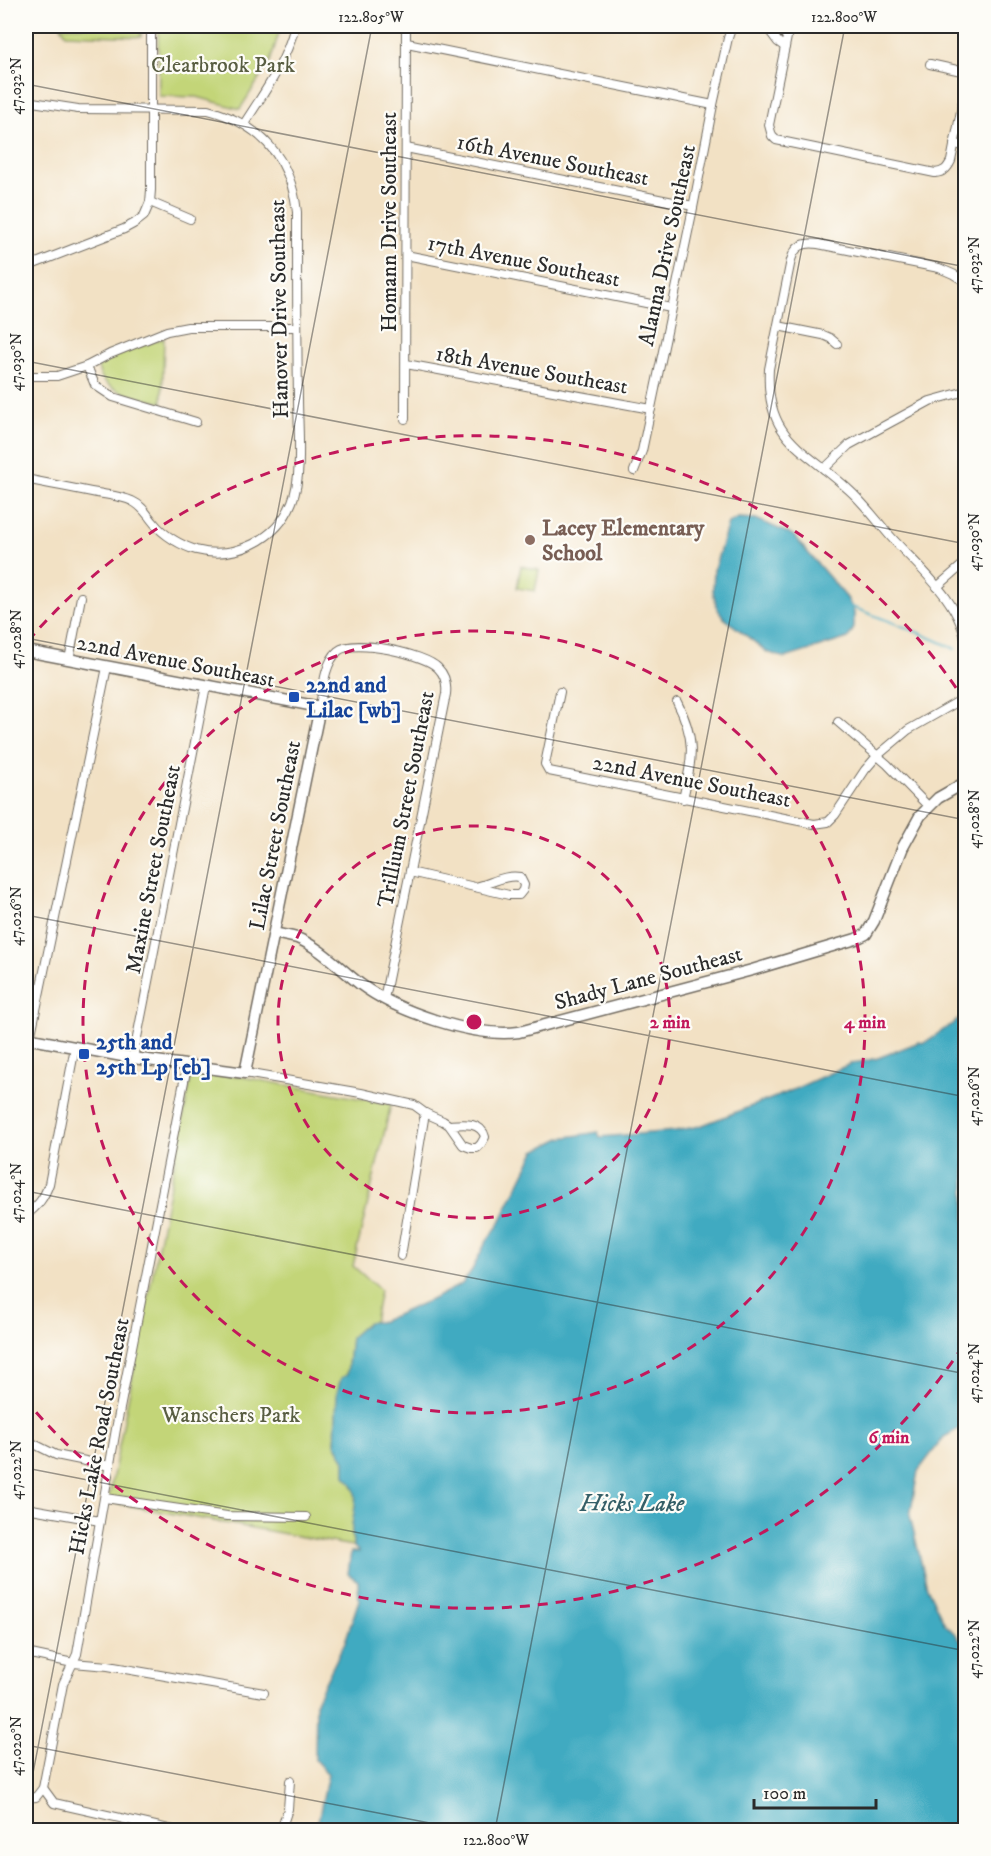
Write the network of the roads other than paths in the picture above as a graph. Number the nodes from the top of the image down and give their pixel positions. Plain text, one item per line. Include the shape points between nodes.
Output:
1 (151, 26) edge
2 (295, 26) edge
3 (406, 26) edge
4 (732, 26) edge
5 (766, 26) edge
6 (778, 26) edge
7 (406, 43) junction
8 (785, 47) junction
9 (930, 64) dead end
10 (966, 72) edge
11 (966, 86) edge
12 (26, 101) edge
13 (713, 105) junction
14 (151, 109) junction
15 (244, 124) junction
16 (954, 144) junction
17 (966, 146) edge
18 (406, 148) junction
19 (150, 201) junction
20 (693, 206) junction
21 (190, 219) dead end
22 (406, 255) junction
23 (26, 267) edge
24 (966, 282) edge
25 (671, 308) junction
26 (778, 326) junction
27 (297, 327) junction
28 (837, 344) dead end
29 (406, 364) junction
30 (87, 366) junction
31 (26, 376) edge
32 (966, 391) edge
33 (651, 409) junction
34 (405, 419) dead end
35 (196, 422) dead end
36 (824, 469) junction
37 (634, 471) dead end
38 (26, 479) edge
39 (966, 562) edge
40 (938, 587) junction
41 (81, 597) dead end
42 (966, 646) edge
43 (381, 649) joint
44 (26, 651) edge
45 (69, 660) junction
46 (107, 667) junction
47 (206, 686) junction
48 (966, 687) edge
49 (560, 692) dead end
50 (677, 702) dead end
51 (320, 707) junction
52 (838, 722) dead end
53 (877, 756) junction
54 (966, 782) edge
55 (683, 799) junction
56 (928, 806) junction
57 (410, 872) junction
58 (475, 887) junction
59 (274, 933) junction
60 (384, 999) junction
61 (28, 1039) edge
62 (75, 1047) junction
63 (133, 1058) junction
64 (188, 1066) junction
65 (245, 1073) junction
66 (425, 1113) junction
67 (449, 1125) dead end
68 (26, 1215) edge
69 (401, 1256) dead end
70 (26, 1440) edge
71 (110, 1466) junction
72 (105, 1498) junction
73 (26, 1508) edge
74 (306, 1517) dead end
75 (100, 1521) junction
76 (26, 1653) edge
77 (73, 1663) junction
78 (264, 1693) dead end
79 (291, 1781) dead end
80 (43, 1788) junction
81 (26, 1798) edge
82 (173, 1830) edge
83 (281, 1830) edge

1 - 14 street
2 - 15 street via 277,72
3 - 7 street, Homann Drive Southeast
4 - 13 street, Alanna Drive Southeast
5 - 8 street
6 - 8 street via 787,37
7 - 13 street
7 - 18 street, Homann Drive Southeast
8 - 16 street via 769,125 776,140 935,173 947,168
9 - 10 street
11 - 16 street
12 - 14 street via 78,109
13 - 20 street, Alanna Drive Southeast
14 - 15 street, Hanover Drive Southeast via 208,110
14 - 19 street
15 - 27 street, Hanover Drive Southeast via 273,148 295,193
16 - 17 street
18 - 20 street, 16th Avenue Southeast
18 - 22 street, Homann Drive Southeast
19 - 21 street
19 - 23 street via 144,216 124,229
20 - 25 street, Alanna Drive Southeast
22 - 25 street, 17th Avenue Southeast
22 - 29 street, Homann Drive Southeast
24 - 26 street via 939,268 803,244 794,252
25 - 33 street, Alanna Drive Southeast
26 - 28 street via 823,335
26 - 36 street via 768,376 773,409 784,434
27 - 30 street via 188,327 167,331
27 - 38 street, Hanover Drive Southeast via 298,472 293,500 278,526 255,544 241,550 194,549 169,536 131,500
29 - 33 street, 18th Avenue Southeast
29 - 34 street, Homann Drive Southeast
30 - 31 street via 57,376
30 - 35 street via 95,385 113,397
32 - 36 street via 930,401 869,434 849,445
33 - 37 street, Alanna Drive Southeast
36 - 40 street via 850,490
39 - 40 street
40 - 42 street via 956,615
41 - 45 street
43 - 51 street, Lilac Street Southeast via 351,646 332,657
43 - 57 street, Trillium Street Southeast via 428,661 440,671 447,686
44 - 45 street, 22nd Avenue Southeast
45 - 46 street, 22nd Avenue Southeast
46 - 47 street, 22nd Avenue Southeast
46 - 61 street
47 - 51 street, 22nd Avenue Southeast
47 - 63 street, Maxine Street Southeast
48 - 53 street via 959,701 908,730
49 - 55 street, 22nd Avenue Southeast via 545,764 549,771
50 - 55 street via 692,747
51 - 59 street, Lilac Street Southeast
52 - 53 street
53 - 55 street, 22nd Avenue Southeast via 828,822 814,824
53 - 56 street
54 - 56 street, Shady Lane Southeast
56 - 60 street, Shady Lane Southeast via 911,831 874,921 866,934 856,939 504,1034 440,1021
57 - 58 street
57 - 60 street, Trillium Street Southeast
58 - 58 street via 519,895 524,885 516,876
59 - 60 street, Shady Lane Southeast via 296,938 322,952
59 - 65 street, Lilac Street Southeast
61 - 62 street
62 - 63 street
62 - 68 street via 49,1184 44,1198
63 - 64 street
64 - 65 street
64 - 71 street, Hicks Lake Road Southeast
65 - 66 street via 414,1105
66 - 67 street
66 - 69 street
70 - 71 street via 56,1455
71 - 72 street, Hicks Lake Road Southeast
72 - 74 street via 227,1516
72 - 75 street, Hicks Lake Road Southeast
73 - 75 street
75 - 77 street, Hicks Lake Road Southeast
76 - 77 street
77 - 78 street
77 - 80 street, Hicks Lake Road Southeast via 63,1684
79 - 83 street
80 - 81 street via 36,1797
80 - 82 street via 54,1803

